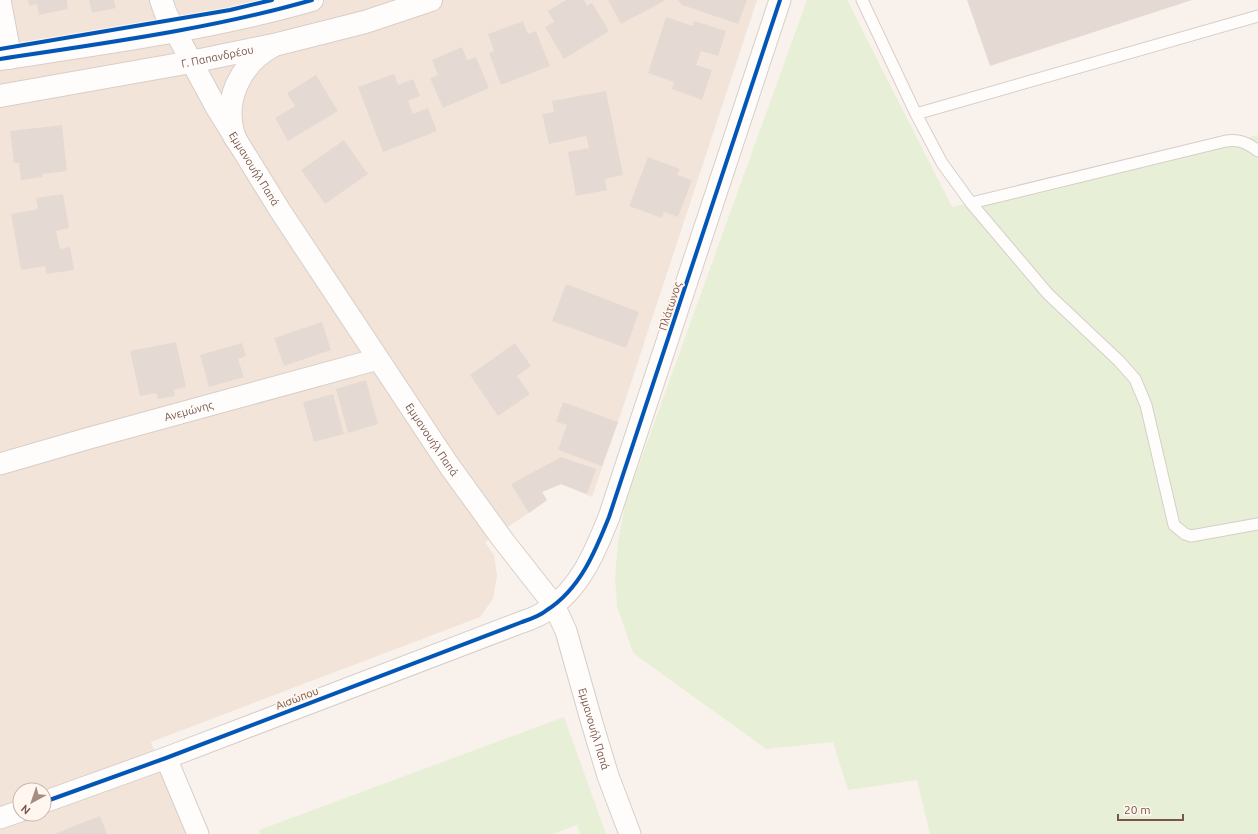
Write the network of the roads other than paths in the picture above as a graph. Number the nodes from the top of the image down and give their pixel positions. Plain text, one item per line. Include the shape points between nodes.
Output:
1 (0, 0) edge
2 (161, 0) edge
3 (312, 0) edge
4 (431, 0) edge
5 (780, 0) edge
6 (862, 0) edge
7 (1258, 16) edge
8 (175, 31) junction
9 (278, 44) junction
10 (6, 58) edge
11 (191, 62) junction
12 (0, 96) edge
13 (916, 114) junction
14 (234, 138) junction
15 (1258, 151) edge
16 (971, 203) junction
17 (378, 359) junction
18 (0, 464) edge
19 (1258, 524) edge
20 (554, 605) junction
21 (166, 758) junction
22 (52, 799) edge
23 (12, 814) edge
24 (0, 818) edge
25 (198, 834) edge
26 (630, 834) edge

1 - 10 street
2 - 8 main road
3 - 8 main road via 267,13
4 - 9 main road, Γ. Παπανδρέου via 365,22
5 - 20 street, Πλάτωνος via 609,517 587,565 572,587
6 - 13 lane
7 - 13 lane
8 - 10 main road
8 - 11 street, Εμμανουήλ Παπά
9 - 11 main road, Γ. Παπανδρέου
9 - 14 main road via 253,61 236,85 230,111
11 - 12 main road, Γ. Παπανδρέου
11 - 14 street, Εμμανουήλ Παπά
13 - 16 lane via 942,163
14 - 17 street, Εμμανουήλ Παπά
15 - 16 lane via 1238,140 1226,141
16 - 19 lane via 1048,294 1119,360 1135,379 1146,405 1174,525 1191,536
17 - 18 street, Ανεμώνης
17 - 20 street, Εμμανουήλ Παπά via 468,493
20 - 21 street, Αισώπου via 538,616
20 - 26 street, Εμμανουήλ Παπά via 566,631 608,776
21 - 22 street, Αισώπου
21 - 25 street
23 - 24 street

